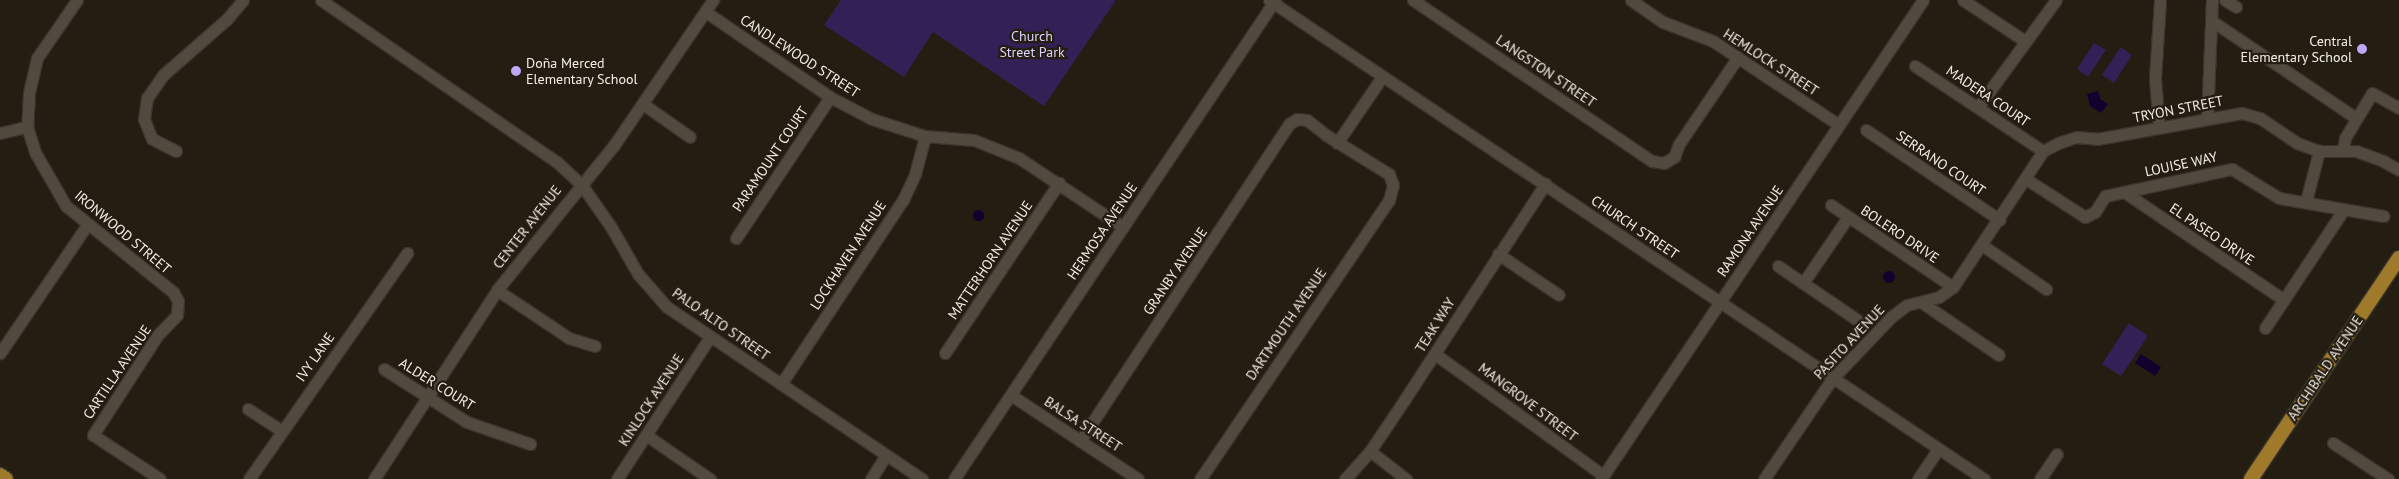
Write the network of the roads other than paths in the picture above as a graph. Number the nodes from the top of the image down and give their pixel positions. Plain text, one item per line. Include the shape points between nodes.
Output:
1 (77, 0) edge
2 (242, 0) edge
3 (321, 0) edge
4 (713, 0) edge
5 (1412, 0) edge
6 (1631, 0) edge
7 (1923, 0) edge
8 (1963, 0) edge
9 (2056, 0) edge
10 (2160, 0) edge
11 (2212, 0) edge
12 (2225, 0) edge
13 (1273, 1) edge
14 (2236, 7) dead end
15 (706, 12) junction
16 (2212, 21) junction
17 (2024, 41) junction
18 (1738, 57) junction
19 (1915, 66) dead end
20 (1382, 76) junction
21 (830, 97) junction
22 (643, 104) junction
23 (1978, 107) junction
24 (2399, 108) edge
25 (2356, 118) junction
26 (2207, 119) junction
27 (1839, 125) junction
28 (27, 128) junction
29 (2159, 128) junction
30 (1866, 130) dead end
31 (0, 133) edge
32 (690, 136) dead end
33 (925, 136) junction
34 (1337, 143) junction
35 (2342, 150) junction
36 (176, 151) dead end
37 (2319, 151) junction
38 (2043, 152) junction
39 (2399, 170) edge
40 (2026, 178) junction
41 (1059, 183) junction
42 (580, 184) junction
43 (1545, 184) junction
44 (2124, 192) junction
45 (2306, 201) junction
46 (1831, 205) dead end
47 (2344, 209) junction
48 (1848, 216) junction
49 (2383, 216) dead end
50 (2000, 220) junction
51 (87, 225) junction
52 (1123, 227) junction
53 (736, 238) dead end
54 (1982, 245) junction
55 (407, 253) dead end
56 (1498, 254) junction
57 (2399, 258) edge
58 (1778, 266) dead end
59 (1803, 283) junction
60 (1953, 287) junction
61 (2046, 289) dead end
62 (497, 290) junction
63 (1559, 295) dead end
64 (2284, 300) junction
65 (178, 301) joint
66 (1721, 302) junction
67 (1920, 302) junction
68 (1862, 323) dead end
69 (2265, 328) dead end
70 (710, 337) junction
71 (595, 346) dead end
72 (0, 352) edge
73 (945, 353) dead end
74 (1435, 354) junction
75 (1999, 355) dead end
76 (384, 369) dead end
77 (1832, 379) junction
78 (782, 384) junction
79 (1011, 395) junction
80 (428, 397) junction
81 (248, 409) dead end
82 (282, 431) junction
83 (646, 435) junction
84 (1080, 441) junction
85 (2333, 443) dead end
86 (530, 444) dead end
87 (1938, 449) junction
88 (1370, 451) junction
89 (2057, 454) dead end
90 (886, 455) junction
91 (0, 475) edge
92 (1602, 477) edge
93 (6, 479) edge
94 (160, 479) edge
95 (249, 479) edge
96 (374, 479) edge
97 (617, 479) edge
98 (710, 479) edge
99 (871, 479) edge
100 (922, 479) edge
101 (954, 479) edge
102 (1138, 479) edge
103 (1200, 479) edge
104 (1345, 479) edge
105 (1406, 479) edge
106 (1764, 479) edge
107 (1918, 479) edge
108 (1984, 479) edge
109 (2040, 479) edge
110 (2251, 479) edge
111 (2388, 479) edge

1 - 28 street via 37,58 29,93
2 - 36 street via 221,25 163,75 147,98 144,119 152,139
3 - 42 street, PALO ALTO STREET via 557,162
4 - 15 street, CENTER AVENUE
5 - 18 street, LANGSTON STREET via 1652,161 1664,163 1674,157 1679,144
6 - 18 street, HEMLOCK STREET via 1663,22 1713,42
7 - 27 street, RAMONA AVENUE
8 - 17 street
9 - 17 street
10 - 29 street via 2154,78
11 - 16 street
12 - 14 street
13 - 20 street, CHURCH STREET
13 - 52 street, HERMOSA AVENUE
15 - 21 street, CANDLEWOOD STREET
15 - 22 street, CENTER AVENUE
16 - 25 street
16 - 26 street
17 - 23 street
18 - 27 street, HEMLOCK STREET
19 - 23 street, MADERA COURT
20 - 34 street
20 - 43 street, CHURCH STREET
21 - 33 street, CANDLEWOOD STREET via 872,119
21 - 53 street, PARAMOUNT COURT
22 - 32 street
22 - 42 street, CENTER AVENUE
23 - 38 street, MADERA COURT
24 - 25 street via 2372,93
25 - 35 street
26 - 29 street, TRYON STREET
26 - 37 street, TRYON STREET via 2242,113 2260,118 2297,143
27 - 66 street, RAMONA AVENUE
28 - 31 street
28 - 51 street, IRONWOOD STREET via 36,154 58,195
29 - 38 street, TRYON STREET via 2097,139 2076,136
30 - 50 street, SERRANO COURT
33 - 41 street, CANDLEWOOD STREET via 974,140 1019,158
33 - 78 street, LOCKHAVEN AVENUE via 915,174 903,200
34 - 84 street, GRANBY AVENUE via 1307,120 1297,119 1289,124
34 - 103 street, DARTMOUTH AVENUE via 1389,174 1393,185 1389,200
35 - 37 street, TRYON STREET
35 - 39 street, TRYON STREET via 2383,160
37 - 45 street
38 - 40 street, PASITO AVENUE
40 - 44 street, LOUISE WAY via 2085,217 2095,212 2105,196
40 - 50 street, PASITO AVENUE
41 - 52 street, CANDLEWOOD STREET
41 - 73 street, MATTERHORN AVENUE
42 - 62 street, CENTER AVENUE
42 - 70 street, PALO ALTO STREET via 612,227 638,274 667,307
43 - 56 street, TEAK WAY
43 - 66 street, CHURCH STREET
44 - 45 street, LOUISE WAY via 2232,169 2279,198
44 - 64 street, EL PASEO DRIVE
45 - 47 street, LOUISE WAY
46 - 48 street, BOLERO DRIVE
47 - 49 street, LOUISE WAY
47 - 64 street
48 - 59 street
48 - 60 street, BOLERO DRIVE
50 - 54 street, PASITO AVENUE
51 - 65 street, IRONWOOD STREET via 174,292
51 - 72 street
52 - 79 street, HERMOSA AVENUE
54 - 60 street, PASITO AVENUE
54 - 61 street
55 - 82 street, IVY LANE
56 - 63 street
56 - 74 street, TEAK WAY
57 - 110 main road, ARCHIBALD AVENUE
58 - 59 street
59 - 68 street
60 - 67 street, PASITO AVENUE via 1939,298
62 - 71 street via 568,338
62 - 80 street, CENTER AVENUE
64 - 69 street
65 - 94 street, CARTILLA AVENUE via 177,315 157,336 93,435
66 - 77 street, CHURCH STREET
66 - 92 street, RAMONA AVENUE
67 - 75 street
67 - 77 street, PASITO AVENUE via 1907,305 1891,317
70 - 78 street, PALO ALTO STREET
70 - 83 street, KINLOCK AVENUE
74 - 88 street, TEAK WAY
74 - 92 street, MANGROVE STREET
76 - 80 street, ALDER COURT
77 - 87 street, CHURCH STREET
77 - 106 street, PASITO AVENUE
78 - 90 street, PALO ALTO STREET
79 - 84 street, BALSA STREET
79 - 101 street, HERMOSA AVENUE
80 - 86 street, ALDER COURT via 466,422
80 - 96 street, CENTER AVENUE
81 - 82 street
82 - 95 street, IVY LANE
83 - 97 street, KINLOCK AVENUE
83 - 98 street
84 - 102 street, BALSA STREET
85 - 111 street
87 - 107 street
87 - 108 street, CHURCH STREET
88 - 104 street, TEAK WAY
88 - 105 street
89 - 109 street
90 - 99 street
90 - 100 street, PALO ALTO STREET
91 - 93 main road

